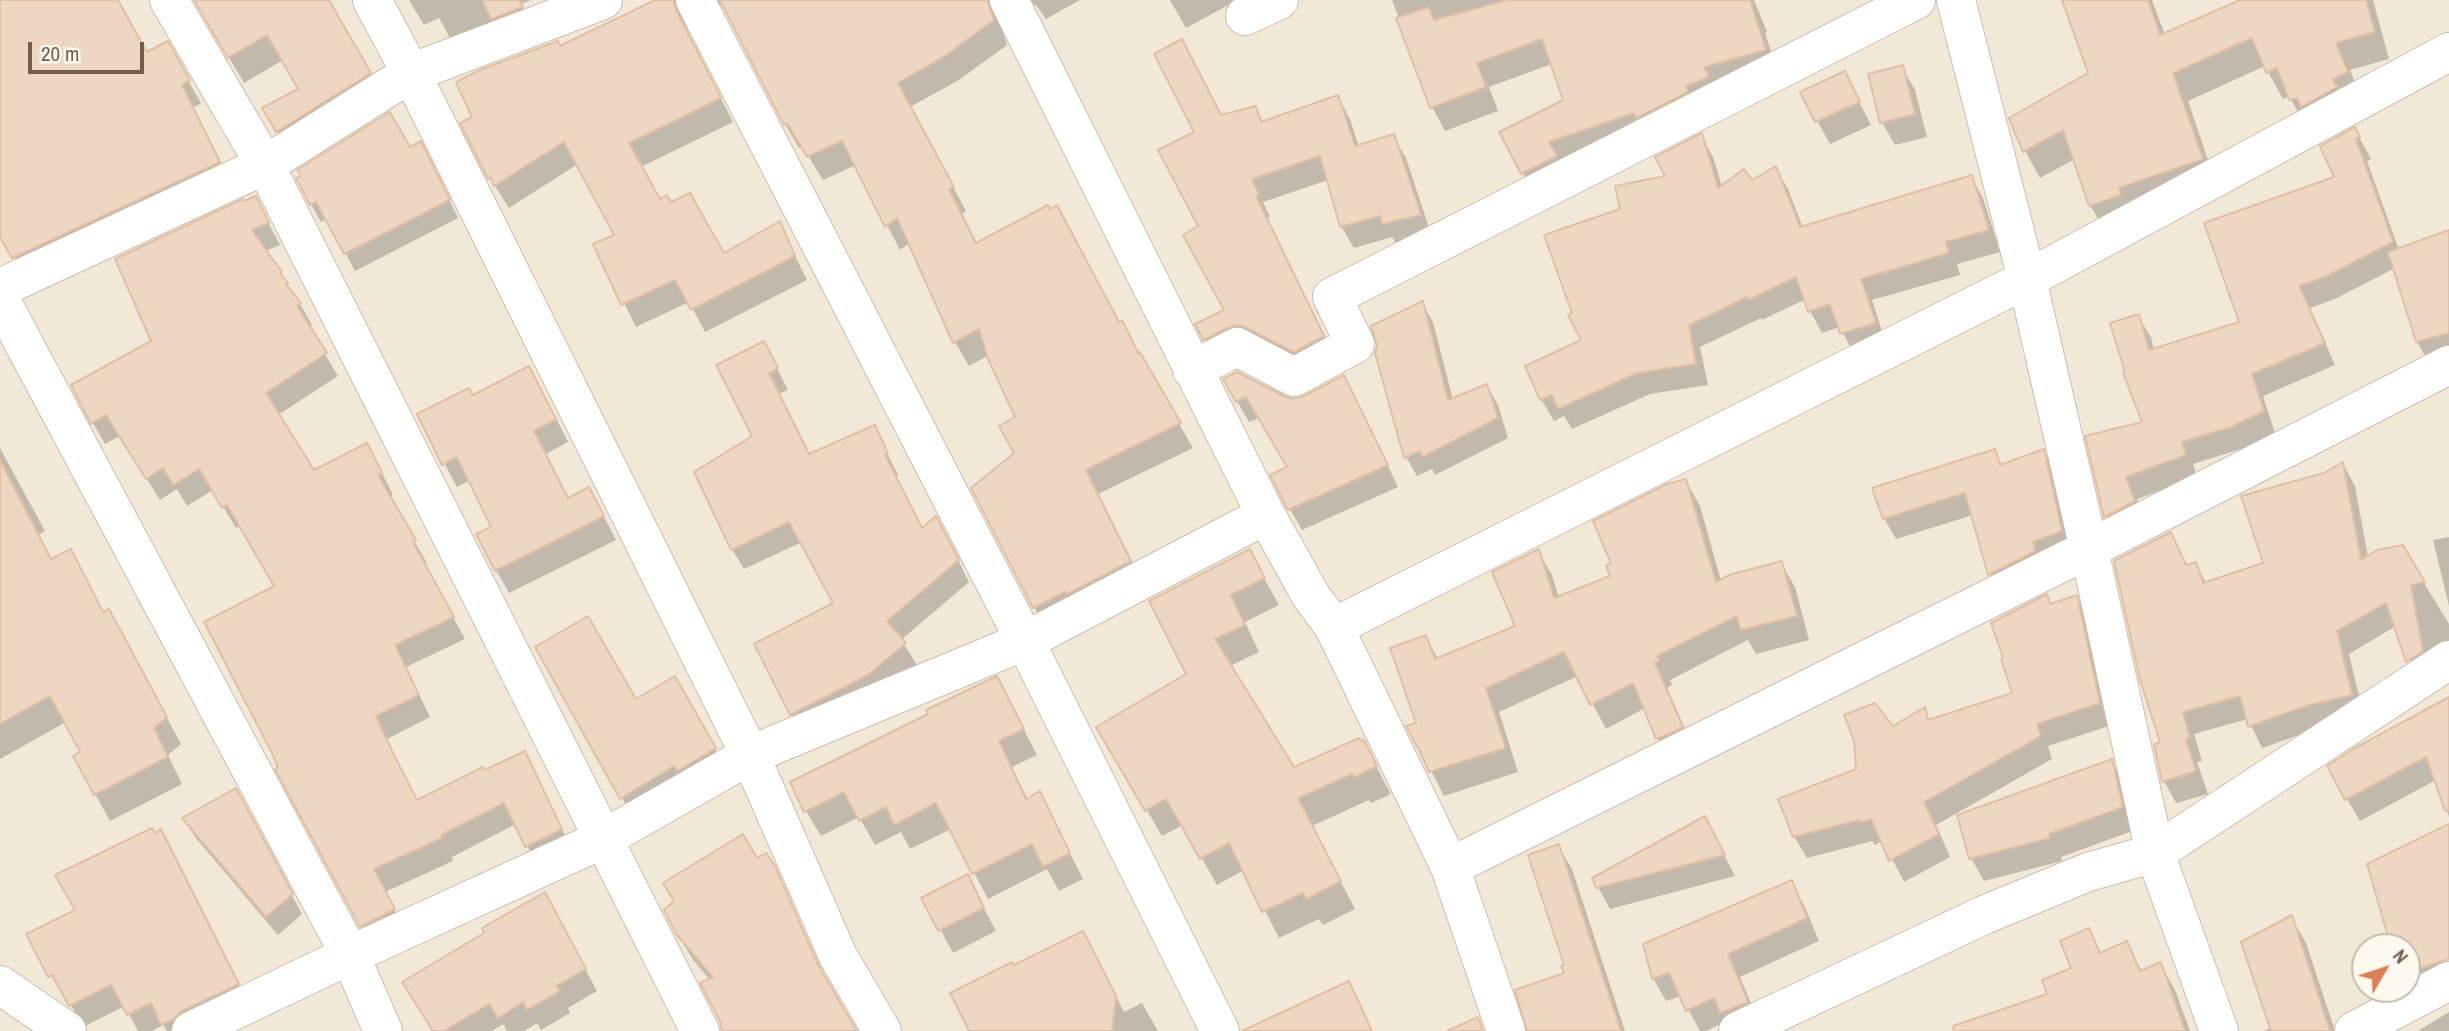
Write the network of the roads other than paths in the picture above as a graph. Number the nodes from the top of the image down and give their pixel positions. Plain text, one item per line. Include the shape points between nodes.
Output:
1 (169, 0) edge
2 (372, 0) edge
3 (603, 0) edge
4 (695, 0) edge
5 (1009, 0) edge
6 (1279, 0) edge
7 (1916, 0) edge
8 (1956, 0) edge
9 (1245, 16) dead end
10 (2449, 52) edge
11 (411, 73) junction
12 (265, 165) junction
13 (2027, 279) junction
14 (0, 288) edge
15 (0, 299) edge
16 (2449, 365) edge
17 (1192, 370) junction
18 (1266, 515) junction
19 (2089, 549) junction
20 (1335, 626) junction
21 (1025, 641) junction
22 (2449, 660) edge
23 (750, 755) junction
24 (603, 839) junction
25 (2155, 853) junction
26 (1450, 867) junction
27 (350, 955) junction
28 (2449, 981) edge
29 (1, 985) edge
30 (66, 1031) edge
31 (191, 1031) edge
32 (383, 1031) edge
33 (699, 1031) edge
34 (881, 1031) edge
35 (1220, 1031) edge
36 (1506, 1031) edge
37 (1738, 1031) edge
38 (2219, 1031) edge
39 (2354, 1031) edge

1 - 12 street
2 - 11 street
3 - 11 street
4 - 21 street
5 - 17 street
6 - 9 street
7 - 17 street via 1332,297 1355,344 1294,377 1237,347
8 - 13 street
10 - 13 street
11 - 12 street
11 - 23 street
12 - 14 street
12 - 24 street
13 - 19 street
13 - 20 street
15 - 27 street
16 - 19 street
17 - 18 street
18 - 20 street via 1311,596
18 - 21 street
19 - 25 street
19 - 26 street
20 - 26 street
21 - 23 street
21 - 35 street
22 - 25 street
23 - 24 street
23 - 34 street via 838,956
24 - 27 street
24 - 33 street
25 - 37 street via 2088,872 1984,915
25 - 38 street
26 - 36 street
27 - 31 street
27 - 32 street
28 - 39 street
29 - 30 street

